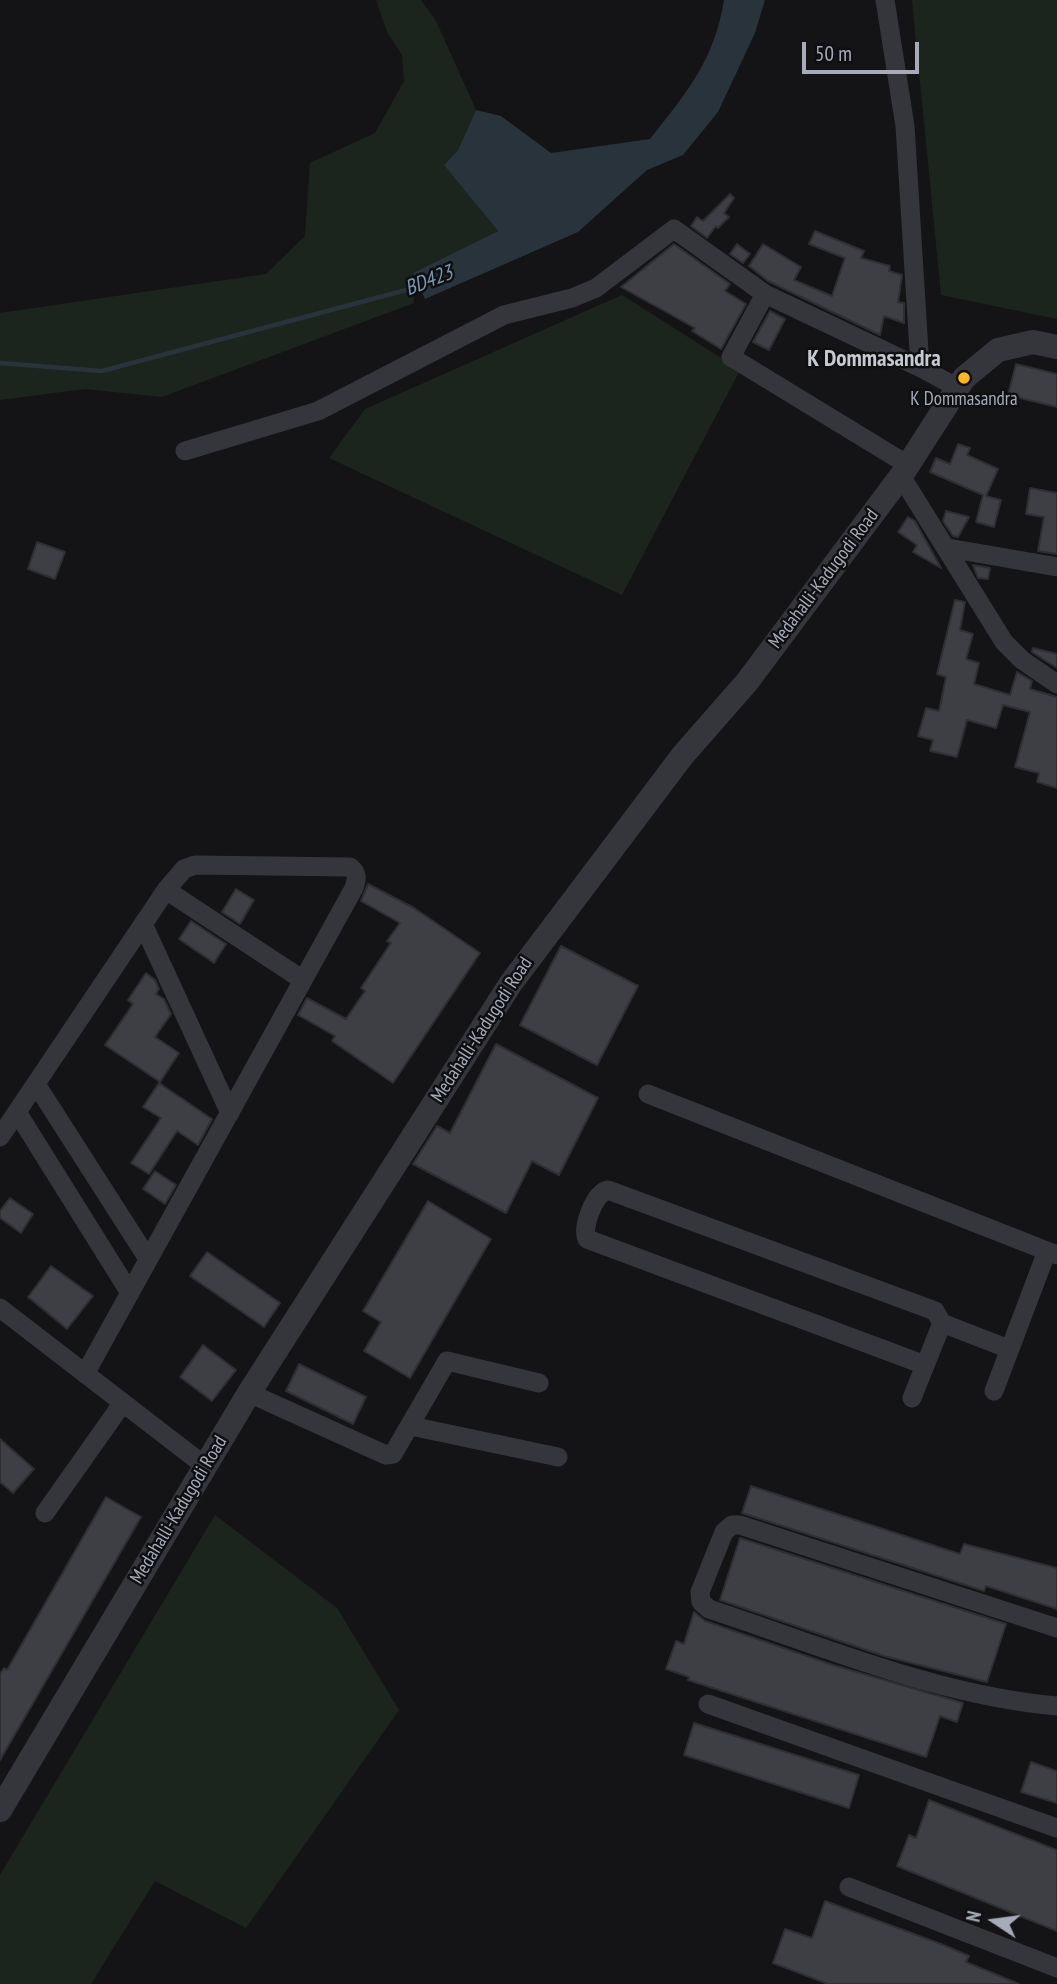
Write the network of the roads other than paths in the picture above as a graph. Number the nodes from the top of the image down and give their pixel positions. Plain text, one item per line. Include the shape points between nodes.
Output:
1 (885, 0) edge
2 (765, 294) junction
3 (1057, 347) edge
4 (923, 369) junction
5 (958, 388) junction
6 (184, 451) dead end
7 (905, 471) junction
8 (948, 548) junction
9 (1057, 567) edge
10 (1057, 684) edge
11 (166, 890) junction
12 (143, 924) junction
13 (303, 980) junction
14 (36, 1084) junction
15 (648, 1094) dead end
16 (17, 1112) junction
17 (230, 1113) junction
18 (0, 1138) edge
19 (1052, 1253) edge
20 (148, 1259) junction
21 (130, 1293) junction
22 (0, 1308) edge
23 (942, 1323) junction
24 (1009, 1349) junction
25 (925, 1366) junction
26 (85, 1374) junction
27 (539, 1383) dead end
28 (994, 1391) dead end
29 (248, 1393) junction
30 (912, 1398) dead end
31 (122, 1404) junction
32 (411, 1426) junction
33 (558, 1457) dead end
34 (205, 1466) junction
35 (45, 1513) dead end
36 (1057, 1628) edge
37 (708, 1704) dead end
38 (1057, 1706) edge
39 (0, 1810) edge
40 (1057, 1828) edge
41 (849, 1887) dead end
42 (1057, 1968) edge

1 - 4 street via 905,126
2 - 4 street
2 - 6 street via 674,229 596,288 504,315 318,411
2 - 7 street via 731,357
3 - 5 street, Medahalli-Kadugodi Road via 1033,342 998,350 964,377
4 - 5 street
5 - 7 street, Medahalli-Kadugodi Road
7 - 8 street
7 - 29 street, Medahalli-Kadugodi Road via 511,983
8 - 9 street
8 - 10 street via 1004,642
11 - 12 street
11 - 13 street
11 - 13 street via 184,869 195,865 350,867 357,874 354,888
12 - 14 street
12 - 17 street
13 - 17 street
14 - 16 street
14 - 20 street
15 - 19 street
16 - 18 street
16 - 21 street
17 - 20 street
19 - 24 street
20 - 21 street
21 - 26 street
22 - 26 street
23 - 24 street
23 - 25 street
23 - 25 street via 935,1311 608,1190 598,1196 584,1230 587,1239
24 - 28 street
25 - 30 street
26 - 31 street
27 - 32 street via 447,1361
29 - 32 street via 387,1455 393,1454
29 - 34 street, Medahalli-Kadugodi Road
31 - 34 street
31 - 35 street
32 - 33 street
34 - 39 street, Medahalli-Kadugodi Road
36 - 38 street via 740,1525 724,1532 700,1592 701,1602 709,1609 934,1682 994,1699
37 - 40 street
41 - 42 street

